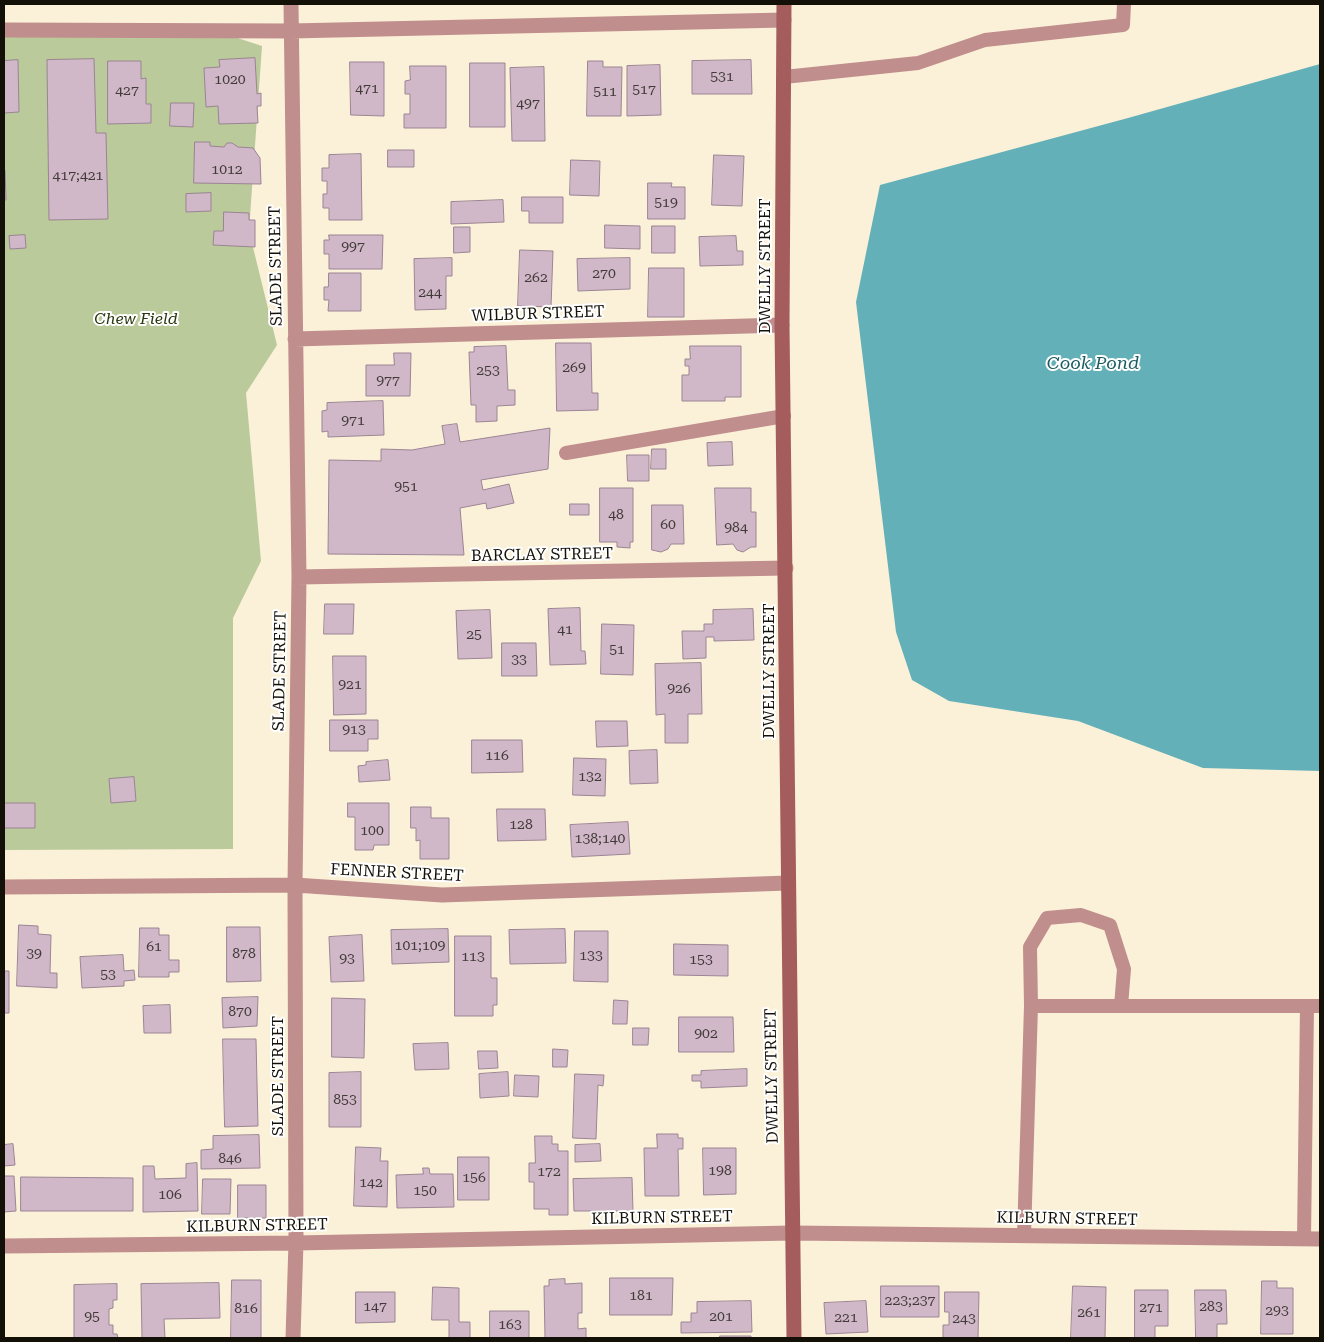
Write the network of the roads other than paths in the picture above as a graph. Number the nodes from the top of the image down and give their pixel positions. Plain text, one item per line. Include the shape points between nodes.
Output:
1 (291, 4) edge
2 (784, 4) edge
3 (1124, 4) edge
4 (784, 20) junction
5 (4, 30) edge
6 (291, 31) junction
7 (784, 77) junction
8 (782, 325) junction
9 (295, 339) junction
10 (784, 416) junction
11 (566, 453) dead end
12 (786, 568) junction
13 (299, 577) junction
14 (788, 883) junction
15 (295, 884) junction
16 (4, 888) edge
17 (1031, 1006) junction
18 (1121, 1006) junction
19 (1313, 1006) edge
20 (792, 1233) junction
21 (1024, 1236) junction
22 (1304, 1239) junction
23 (1320, 1240) edge
24 (296, 1243) junction
25 (4, 1246) edge
26 (292, 1338) edge
27 (794, 1338) edge

1 - 6 street, SLADE STREET
2 - 4 main road, DWELLY STREET
3 - 7 lane via 1123,25 985,40 918,63
4 - 6 street
4 - 7 main road, DWELLY STREET
5 - 6 street
6 - 9 street, SLADE STREET
7 - 8 main road, DWELLY STREET
8 - 9 street, WILBUR STREET
8 - 10 main road, DWELLY STREET
9 - 13 street, SLADE STREET
10 - 11 lane
10 - 12 main road, DWELLY STREET
12 - 13 street, BARCLAY STREET
12 - 14 main road, DWELLY STREET
13 - 15 street, SLADE STREET
14 - 15 street, FENNER STREET via 442,895
14 - 20 main road, DWELLY STREET
15 - 16 street, FENNER STREET
15 - 24 street, SLADE STREET
17 - 18 lane
17 - 18 lane via 1030,947 1047,918 1081,915 1110,926 1124,969
17 - 21 lane
18 - 19 lane
19 - 22 lane
20 - 21 street, KILBURN STREET
20 - 24 street, KILBURN STREET
20 - 27 main road, DWELLY STREET
21 - 22 street, KILBURN STREET
22 - 23 street, KILBURN STREET
24 - 25 street, KILBURN STREET
24 - 26 street, SLADE STREET

